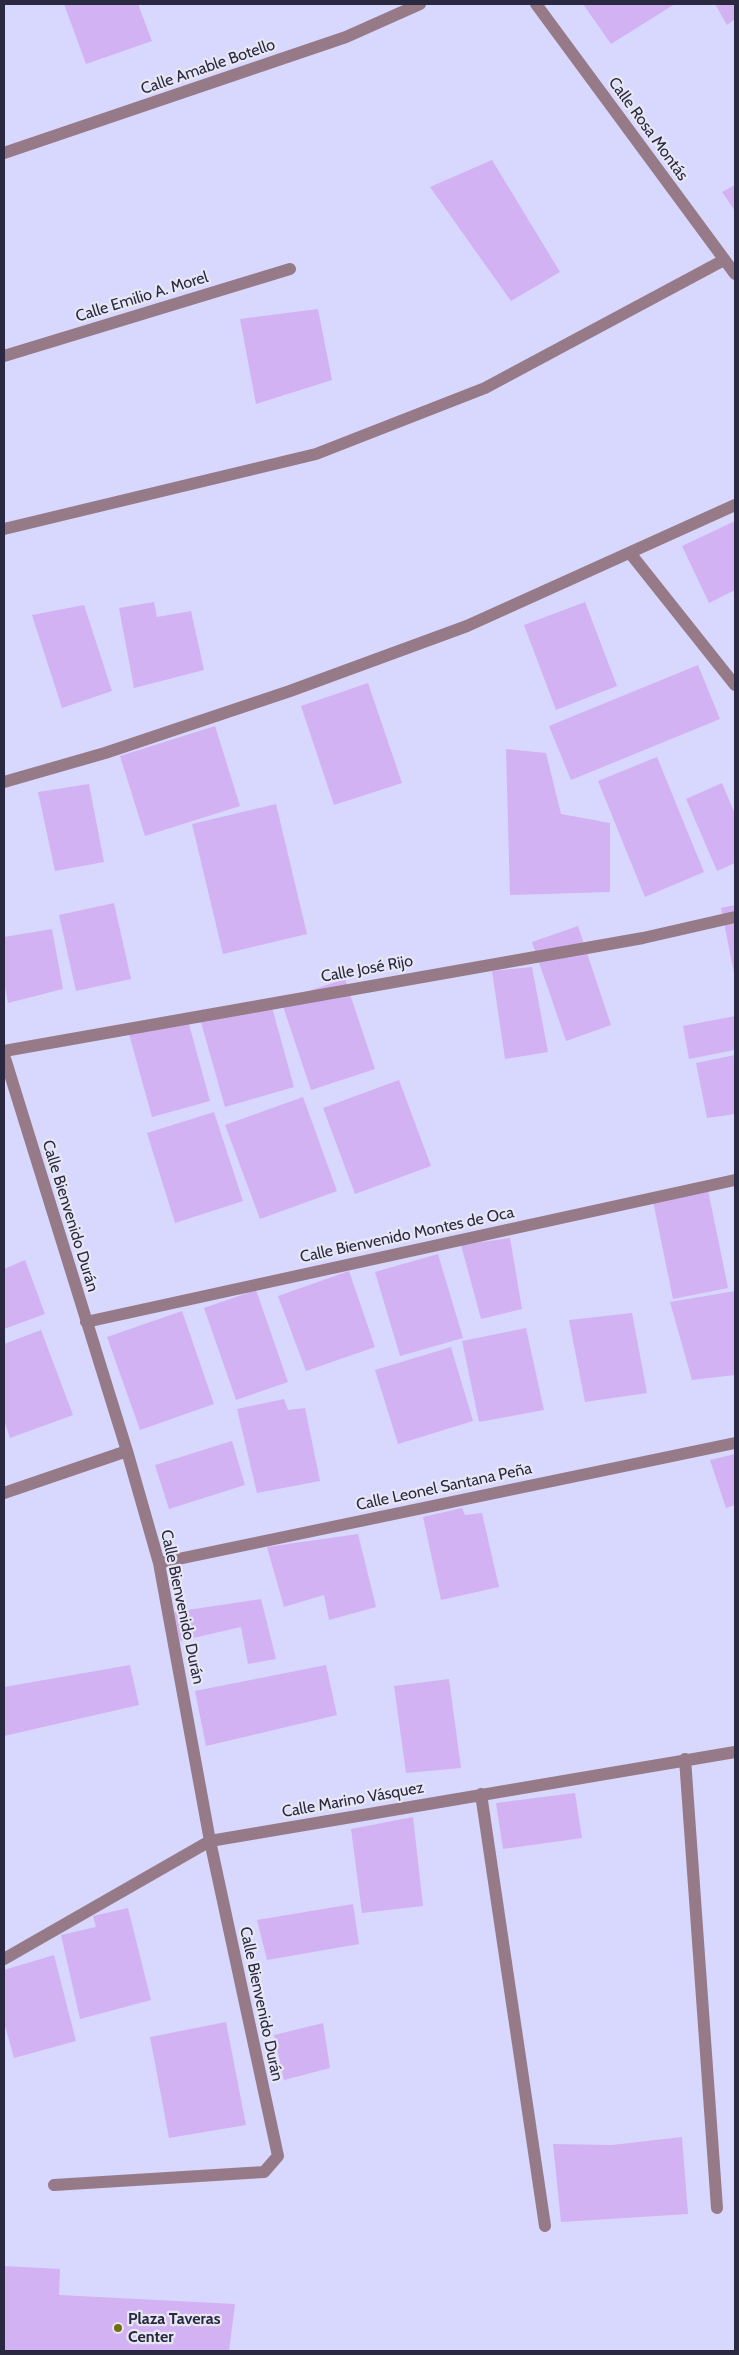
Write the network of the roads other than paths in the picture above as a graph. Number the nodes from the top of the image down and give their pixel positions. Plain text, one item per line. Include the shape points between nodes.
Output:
1 (420, 4) edge
2 (536, 4) edge
3 (4, 153) edge
4 (724, 260) junction
5 (290, 269) dead end
6 (735, 274) edge
7 (4, 356) edge
8 (735, 504) edge
9 (4, 529) edge
10 (630, 553) junction
11 (735, 685) edge
12 (4, 782) edge
13 (735, 917) edge
14 (4, 1051) edge
15 (4, 1056) edge
16 (735, 1180) edge
17 (86, 1322) junction
18 (735, 1443) edge
19 (127, 1450) junction
20 (4, 1493) edge
21 (159, 1563) junction
22 (735, 1752) edge
23 (685, 1760) junction
24 (481, 1794) junction
25 (210, 1841) junction
26 (4, 1959) edge
27 (54, 2185) dead end
28 (717, 2208) dead end
29 (545, 2226) dead end

1 - 3 street, Calle Amable Botello via 346,37
2 - 4 street, Calle Rosa Montás
4 - 6 street, Calle Rosa Montás
4 - 9 street via 485,388 316,454
5 - 7 street, Calle Emilio A. Morel
8 - 10 street
10 - 11 street
10 - 12 street via 467,626 105,753
13 - 14 street, Calle José Rijo via 643,938
15 - 17 street, Calle Bienvenido Durán
16 - 17 street, Calle Bienvenido Montes de Oca
17 - 19 street, Calle Bienvenido Durán
18 - 21 street, Calle Leonel Santana Peña
19 - 20 street
19 - 21 street, Calle Bienvenido Durán
21 - 25 street, Calle Bienvenido Durán
22 - 23 street, Calle Marino Vásquez
23 - 24 street, Calle Marino Vásquez
23 - 28 street
24 - 25 street, Calle Marino Vásquez
24 - 29 street
25 - 26 street, Calle Marino Vásquez
25 - 27 street, Calle Bienvenido Durán via 278,2156 264,2172

